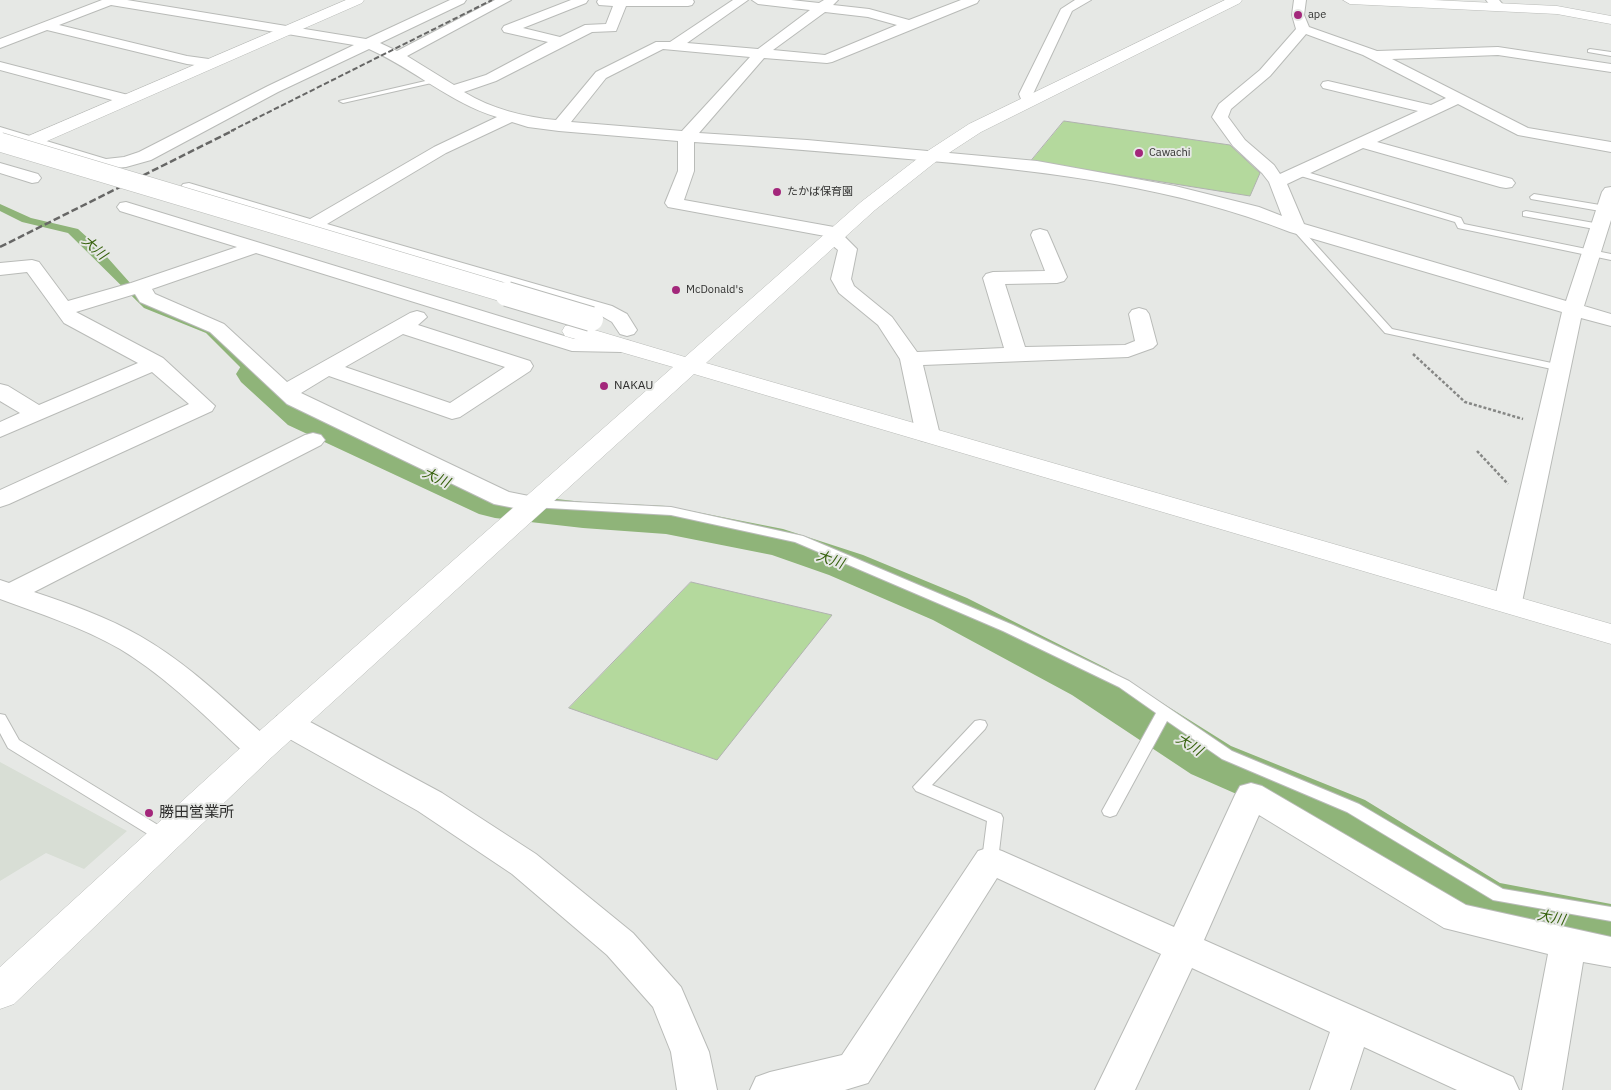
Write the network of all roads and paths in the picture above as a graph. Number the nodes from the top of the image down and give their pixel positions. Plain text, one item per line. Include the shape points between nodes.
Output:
1 (357, 0) edge
2 (460, 0) edge
3 (504, 0) edge
4 (582, 0) edge
5 (589, 0) edge
6 (742, 0) edge
7 (758, 0) edge
8 (1085, 0) edge
9 (1235, 0) edge
10 (1300, 0) edge
11 (1350, 0) edge
12 (111, 1) edge
13 (967, 1) edge
14 (621, 2) junction
15 (1496, 3) edge
16 (827, 4) edge
17 (687, 6) edge
18 (1611, 20) edge
19 (910, 24) junction
20 (45, 26) junction
21 (1303, 29) junction
22 (674, 30) dead end
23 (286, 31) junction
24 (562, 41) junction
25 (0, 44) edge
26 (370, 44) junction
27 (667, 46) junction
28 (1590, 51) dead end
29 (761, 54) junction
30 (1611, 54) edge
31 (1374, 55) junction
32 (397, 56) junction
33 (211, 63) junction
34 (0, 66) edge
35 (1611, 68) edge
36 (434, 81) junction
37 (1328, 85) dead end
38 (452, 91) junction
39 (1459, 98) junction
40 (127, 99) junction
41 (343, 101) dead end
42 (1028, 101) junction
43 (1432, 110) junction
44 (511, 117) junction
45 (559, 126) junction
46 (0, 132) edge
47 (686, 137) junction
48 (32, 141) junction
49 (0, 142) edge
50 (1362, 142) junction
51 (1611, 147) edge
52 (0, 156) edge
53 (932, 156) junction
54 (0, 168) edge
55 (1298, 172) junction
56 (32, 178) dead end
57 (1277, 182) junction
58 (1506, 183) dead end
59 (189, 188) dead end
60 (1534, 197) dead end
61 (1608, 200) edge
62 (126, 207) dead end
63 (1526, 214) dead end
64 (312, 225) junction
65 (1600, 227) junction
66 (1296, 228) junction
67 (836, 235) junction
68 (1040, 235) dead end
69 (256, 247) junction
70 (1592, 254) junction
71 (1611, 257) edge
72 (0, 269) edge
73 (135, 288) junction
74 (440, 304) junction
75 (64, 309) junction
76 (1573, 309) junction
77 (1139, 314) dead end
78 (1611, 320) edge
79 (402, 326) junction
80 (1389, 331) junction
81 (624, 338) junction
82 (1016, 354) junction
83 (698, 359) junction
84 (911, 359) junction
85 (155, 363) junction
86 (1561, 368) junction
87 (329, 369) junction
88 (0, 391) edge
89 (286, 392) junction
90 (37, 413) junction
91 (1548, 426) junction
92 (0, 430) edge
93 (928, 435) junction
94 (313, 440) dead end
95 (1476, 451) dead end
96 (0, 499) edge
97 (536, 504) junction
98 (1530, 505) junction
99 (5, 591) edge
100 (1508, 602) junction
101 (1611, 634) edge
102 (1164, 712) junction
103 (0, 719) edge
104 (288, 724) junction
105 (980, 725) dead end
106 (260, 749) junction
107 (1110, 811) dead end
108 (165, 837) junction
109 (990, 860) junction
110 (1611, 914) edge
111 (1568, 944) junction
112 (1183, 947) junction
113 (1611, 952) edge
114 (0, 992) edge
115 (1352, 1023) junction
116 (697, 1090) edge
117 (770, 1090) edge
118 (1116, 1090) edge
119 (1330, 1090) edge
120 (1499, 1090) edge
121 (1542, 1090) edge

1 - 23 street
2 - 26 street
3 - 32 street
4 - 24 street via 509,29
5 - 14 street
6 - 27 street
7 - 16 street
8 - 42 street via 1067,9 1026,94
9 - 42 street
10 - 21 street via 1298,15
11 - 15 street
12 - 20 street
12 - 23 street
13 - 19 street
14 - 17 street
14 - 24 street via 610,28 590,28
15 - 18 street
16 - 19 street
16 - 29 street
19 - 29 street via 827,59
20 - 25 street
20 - 33 street
21 - 31 street
21 - 57 street via 1265,73 1224,107 1220,117
22 - 27 street
23 - 26 street
23 - 33 street
24 - 38 street via 491,78
26 - 32 street
26 - 48 street via 273,89 145,156 126,162 105,164
27 - 29 street
27 - 45 street via 601,75
28 - 30 lane
29 - 47 street
31 - 35 street via 1498,51
31 - 39 street
32 - 36 street
33 - 40 street
34 - 40 street
36 - 38 street
36 - 41 lane
37 - 43 street
38 - 44 street
39 - 43 street
39 - 51 street via 1524,132
40 - 48 street
42 - 53 street via 975,128
43 - 50 street
44 - 45 street
44 - 64 street via 440,150
45 - 47 street
46 - 48 street
47 - 53 street
47 - 67 street via 686,171 674,203
49 - 81 street, bridge via 591,319
50 - 55 street
50 - 58 street
52 - 81 street via 573,331
53 - 66 street via 1038,166 1175,191 1253,211
53 - 67 street
54 - 56 street
55 - 57 street
55 - 70 lane via 1458,220 1461,226
57 - 66 street
59 - 64 street
60 - 61 lane
61 - 65 street
62 - 69 street
63 - 65 lane
64 - 81 street via 605,310 620,318
65 - 70 street
66 - 76 street
66 - 80 lane
67 - 83 street
67 - 84 street via 848,249 841,279 846,289 885,321
68 - 82 street via 1057,277 993,278
69 - 73 street
69 - 74 street
70 - 71 lane
70 - 76 street
72 - 75 street via 32,266
73 - 75 street
73 - 89 street via 147,298 217,328
74 - 79 street
74 - 81 street via 572,345
75 - 85 street via 71,319
76 - 78 street
76 - 86 street
77 - 82 street via 1146,344 1128,351
79 - 87 street
79 - 87 street via 522,366 452,412
80 - 86 lane
80 - 91 path via 1465,402
81 - 83 street
82 - 84 street
83 - 93 street
83 - 97 street
84 - 93 street
85 - 90 street
85 - 96 street via 204,406
86 - 91 street
87 - 89 street
88 - 90 street
89 - 97 street via 503,499
90 - 92 street
91 - 98 street
93 - 100 street
94 - 99 street
95 - 98 path
97 - 102 lane via 670,511 798,539 1017,633 1124,684
97 - 104 street
98 - 100 street
99 - 106 street via 130,642 161,662
100 - 101 street
102 - 107 lane
102 - 110 lane via 1227,755 1353,808 1499,894
103 - 108 lane via 13,744
104 - 106 street
104 - 116 street via 430,802 524,864 620,944 668,998 690,1052
105 - 109 lane via 921,787 995,818
106 - 108 street
108 - 114 street
109 - 112 street
109 - 117 street via 854,1070
111 - 112 street via 1457,918 1251,795
111 - 113 street
111 - 121 street
112 - 115 street
112 - 118 street
115 - 119 street
115 - 120 street

